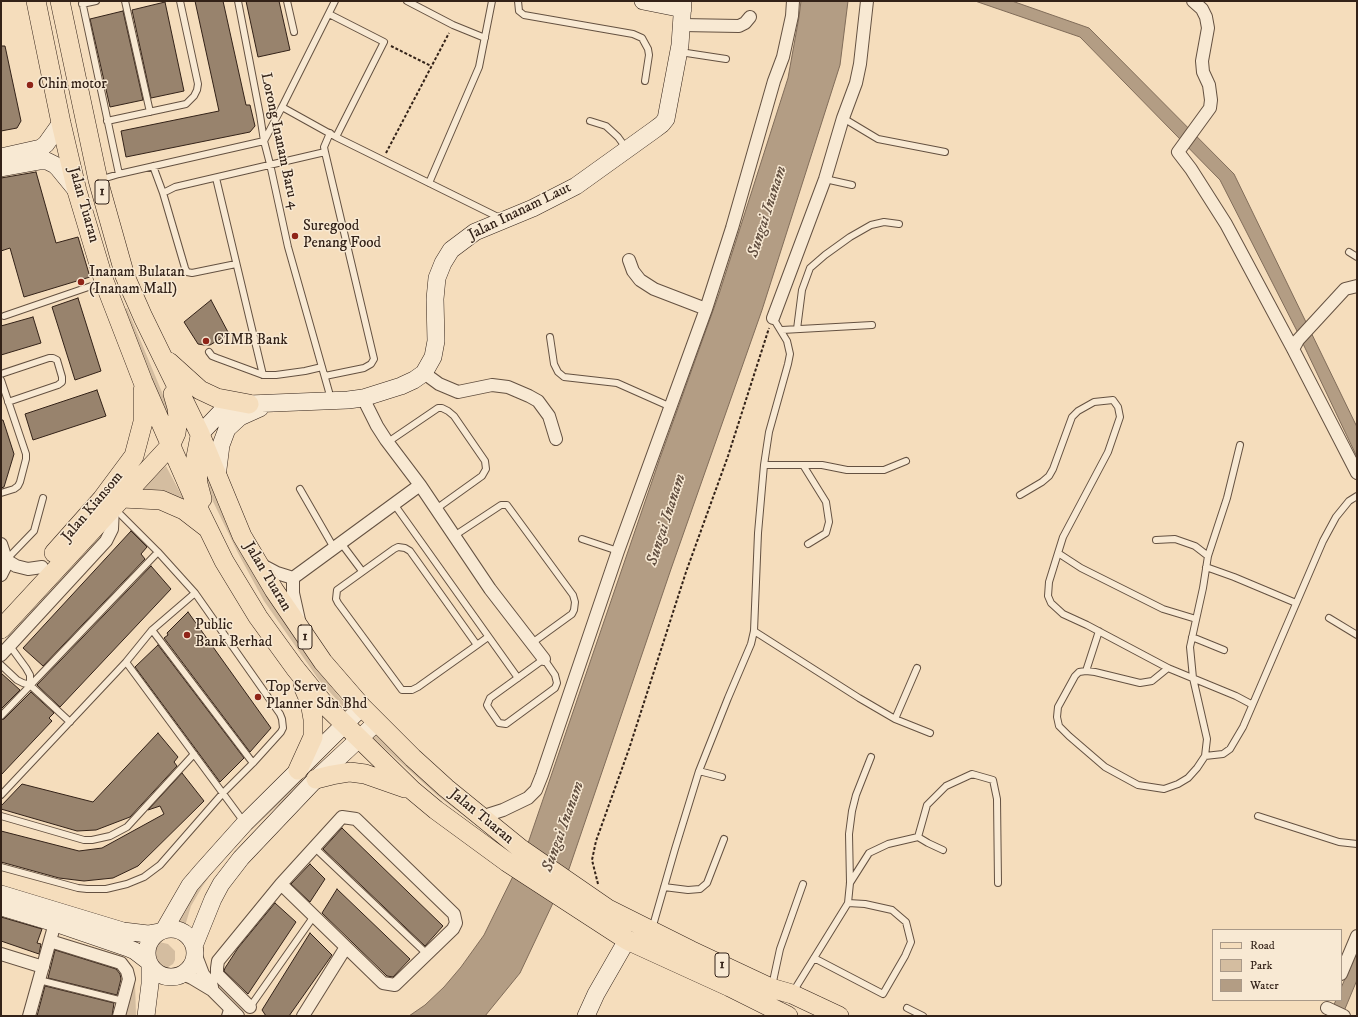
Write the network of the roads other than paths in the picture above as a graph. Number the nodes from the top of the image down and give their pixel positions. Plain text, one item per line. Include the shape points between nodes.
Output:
1 (36, 1) edge
2 (60, 1) edge
3 (96, 1) edge
4 (125, 1) edge
5 (180, 1) edge
6 (238, 1) edge
7 (287, 1) edge
8 (335, 1) edge
9 (407, 1) edge
10 (492, 1) edge
11 (518, 1) edge
12 (643, 1) edge
13 (793, 1) edge
14 (867, 1) edge
15 (1193, 1) edge
16 (82, 2) edge
17 (683, 11) edge
18 (329, 14) junction
19 (750, 17) dead end
20 (294, 32) dead end
21 (485, 38) junction
22 (678, 52) junction
23 (726, 59) dead end
24 (645, 81) dead end
25 (282, 108) junction
26 (150, 112) junction
27 (843, 118) junction
28 (107, 121) junction
29 (590, 122) dead end
30 (61, 123) junction
31 (333, 135) junction
32 (264, 141) junction
33 (627, 149) junction
34 (325, 152) junction
35 (945, 152) dead end
36 (1, 156) edge
37 (270, 164) junction
38 (153, 166) junction
39 (1, 168) edge
40 (119, 174) junction
41 (216, 178) junction
42 (825, 179) junction
43 (98, 180) junction
44 (429, 184) junction
45 (852, 184) dead end
46 (77, 191) junction
47 (163, 193) junction
48 (503, 220) junction
49 (899, 224) dead end
50 (1349, 252) dead end
51 (1357, 257) edge
52 (629, 260) dead end
53 (236, 264) junction
54 (104, 281) junction
55 (1357, 286) edge
56 (706, 309) junction
57 (4, 316) dead end
58 (773, 318) joint
59 (872, 325) dead end
60 (796, 329) junction
61 (782, 330) junction
62 (550, 337) dead end
63 (1296, 344) junction
64 (208, 352) dead end
65 (162, 356) junction
66 (322, 367) junction
67 (424, 373) junction
68 (1, 374) edge
69 (263, 375) junction
70 (325, 376) junction
71 (1, 380) edge
72 (143, 382) junction
73 (363, 398) junction
74 (332, 401) junction
75 (8, 402) junction
76 (273, 402) junction
77 (249, 404) junction
78 (671, 407) junction
79 (200, 434) junction
80 (556, 439) dead end
81 (388, 442) junction
82 (1240, 445) dead end
83 (170, 446) junction
84 (906, 461) dead end
85 (764, 465) junction
86 (803, 465) junction
87 (1357, 473) edge
88 (217, 477) junction
89 (420, 485) junction
90 (300, 489) dead end
91 (1, 493) edge
92 (1020, 494) dead end
93 (1357, 496) edge
94 (43, 498) dead end
95 (118, 502) junction
96 (394, 504) junction
97 (436, 509) junction
98 (208, 529) junction
99 (454, 536) junction
100 (582, 539) dead end
101 (1156, 540) dead end
102 (1, 544) edge
103 (808, 544) dead end
104 (337, 545) junction
105 (618, 551) junction
106 (158, 552) junction
107 (1058, 553) junction
108 (1208, 556) junction
109 (6, 560) junction
110 (256, 561) junction
111 (42, 567) junction
112 (1206, 567) junction
113 (362, 571) junction
114 (1, 575) edge
115 (293, 578) junction
116 (195, 593) junction
117 (1296, 603) junction
118 (1, 612) edge
119 (1330, 618) dead end
120 (1196, 619) junction
121 (1, 629) edge
122 (152, 630) junction
123 (754, 631) junction
124 (1099, 631) junction
125 (303, 634) junction
126 (1357, 635) edge
127 (488, 637) junction
128 (1192, 637) junction
129 (532, 643) junction
130 (477, 645) junction
131 (10, 646) junction
132 (1224, 650) dead end
133 (1, 655) edge
134 (544, 659) junction
135 (126, 662) junction
136 (1, 665) edge
137 (295, 668) junction
138 (917, 668) dead end
139 (1168, 668) junction
140 (1086, 671) junction
141 (518, 678) junction
142 (1193, 678) junction
143 (30, 685) junction
144 (1251, 704) junction
145 (362, 707) junction
146 (1, 716) edge
147 (895, 718) junction
148 (70, 722) junction
149 (377, 722) junction
150 (344, 725) junction
151 (930, 733) dead end
152 (358, 739) junction
153 (194, 754) junction
154 (1205, 756) junction
155 (871, 757) dead end
156 (253, 763) junction
157 (298, 770) junction
158 (700, 771) junction
159 (722, 777) dead end
160 (316, 779) junction
161 (412, 790) junction
162 (223, 793) junction
163 (1, 795) edge
164 (1, 816) edge
165 (1258, 816) dead end
166 (481, 817) junction
167 (245, 823) junction
168 (918, 838) junction
169 (724, 839) dead end
170 (1357, 844) edge
171 (314, 848) junction
172 (943, 850) dead end
173 (1, 867) edge
174 (850, 883) junction
175 (998, 883) dead end
176 (281, 884) junction
177 (803, 884) dead end
178 (664, 887) junction
179 (1, 894) edge
180 (571, 894) junction
181 (848, 903) junction
182 (1, 907) edge
183 (314, 916) junction
184 (55, 923) junction
185 (162, 931) junction
186 (652, 932) junction
187 (1357, 936) edge
188 (627, 940) junction
189 (50, 941) junction
190 (346, 947) junction
191 (194, 950) junction
192 (1, 954) edge
193 (427, 954) junction
194 (814, 958) junction
195 (149, 964) junction
196 (43, 967) junction
197 (1342, 972) edge
198 (175, 976) junction
199 (39, 980) junction
200 (771, 988) junction
201 (212, 990) junction
202 (792, 994) junction
203 (123, 1001) junction
204 (250, 1007) joint
205 (907, 1008) dead end
206 (1328, 1009) edge
207 (226, 1011) edge
208 (29, 1016) edge
209 (119, 1016) edge
210 (146, 1016) edge
211 (156, 1016) edge
212 (238, 1016) edge
213 (303, 1016) edge
214 (586, 1016) edge
215 (788, 1016) edge
216 (839, 1016) edge
217 (922, 1016) edge
218 (1344, 1016) edge

1 - 30 main road, Jalan Tuaran / 1
2 - 43 main road, Jalan Tuaran / 1
3 - 16 lane
4 - 26 lane
5 - 26 lane via 198,84 197,90 186,104
6 - 32 lane, Lorong Inanam Baru 4
7 - 20 lane
8 - 18 lane
9 - 21 lane
10 - 21 lane
11 - 24 lane via 519,11 524,15 633,34 642,38 649,55
12 - 17 street
13 - 56 street via 783,58 774,80
14 - 27 street via 860,64
15 - 63 street via 1206,17 1208,28 1202,61 1211,100 1210,108 1178,152 1226,224
16 - 28 lane
17 - 19 street via 739,26
17 - 22 street, Jalan Inanam Laut
18 - 25 lane
18 - 31 lane via 384,42
21 - 44 lane via 479,67
22 - 23 lane
22 - 33 street, Jalan Inanam Laut via 666,119
25 - 31 lane
25 - 32 lane
26 - 28 lane
27 - 35 lane via 878,139
27 - 42 street
28 - 40 lane
29 - 33 lane via 606,126
30 - 36 street via 41,148
30 - 46 main road, Jalan Tuaran / 1
31 - 34 lane via 324,147
31 - 44 lane
32 - 37 lane, Lorong Inanam Baru 4
32 - 38 lane
33 - 48 street, Jalan Inanam Laut via 576,186
34 - 37 lane
34 - 70 lane via 374,360 364,368
37 - 41 lane
37 - 66 lane, Lorong Inanam Baru 4 via 288,248
38 - 40 lane
38 - 47 lane
39 - 46 street via 47,161 59,169
40 - 43 lane
41 - 47 lane via 175,187
41 - 53 lane
42 - 45 lane
42 - 58 street
43 - 65 main road, Jalan Tuaran / 1 via 125,276
44 - 48 lane
46 - 54 main road, Jalan Tuaran / 1
47 - 53 lane via 188,272
48 - 67 street, Jalan Inanam Laut via 475,232 451,250 443,263 437,278 435,300 436,342 433,357
49 - 60 lane via 884,222 871,225 850,237 810,268 802,290
50 - 51 lane
52 - 56 street via 640,280 654,289
53 - 69 lane
54 - 57 lane
54 - 72 main road, Jalan Tuaran / 1
55 - 63 street via 1345,289
56 - 78 street
58 - 61 lane
59 - 60 lane
60 - 61 lane
61 - 85 lane via 790,354 769,432
62 - 78 lane via 554,364 564,377 617,383
63 - 87 street
64 - 69 lane via 212,356
65 - 77 main road via 200,390 217,398
65 - 79 main road, Jalan Tuaran / 1
65 - 83 main road via 178,417 176,433
66 - 69 lane
66 - 70 lane, Lorong Inanam Baru 4
67 - 73 street via 401,386
67 - 80 street via 439,384 458,392 492,385 508,387 534,399 549,416
68 - 75 lane via 53,358 57,360 62,377 62,382 58,385
70 - 74 lane, Lorong Inanam Baru 4
71 - 75 lane
72 - 83 main road, Jalan Tuaran / 1
72 - 111 main road, Jalan Kiansom via 143,422 134,456 102,500
73 - 74 street
73 - 81 street via 376,426
74 - 76 street
75 - 91 lane via 26,454 26,464 18,486
76 - 77 street
76 - 88 street via 240,417 227,429 221,445
77 - 79 street via 220,413
78 - 105 street
79 - 88 main road, Jalan Tuaran / 1
79 - 98 main road via 196,457 198,484
81 - 89 street
81 - 97 lane via 438,408 454,416 485,461 486,469 482,476
82 - 108 lane via 1228,498
83 - 95 main road, Jalan Kiansom
83 - 98 main road, Jalan Tuaran / 1
84 - 86 lane via 884,470 847,470 822,465
85 - 86 lane
85 - 123 lane
86 - 103 lane via 826,502 829,522 826,533
88 - 110 main road, Jalan Tuaran / 1 via 242,536
89 - 96 street
89 - 97 street
90 - 104 lane
92 - 107 lane via 1049,476 1072,417 1094,402 1112,400 1118,407 1120,418 1108,452 1063,537
93 - 117 lane via 1349,500 1336,516
94 - 109 lane via 34,531
95 - 98 main road via 161,500 184,510
95 - 106 lane
95 - 121 main road, Jalan Kiansom
95 - 131 street via 112,529 106,541
96 - 104 street
96 - 127 lane
97 - 99 street
98 - 137 main road, Jalan Tuaran / 1 via 258,617
99 - 129 street via 490,589
99 - 129 lane via 502,505 507,505 573,594 575,602 572,614
100 - 105 lane
101 - 108 lane via 1175,539 1195,546
102 - 109 street
104 - 113 lane
104 - 115 street
105 - 166 street via 536,790 528,798
106 - 116 lane
106 - 143 lane
107 - 120 lane via 1081,568 1163,609
107 - 124 lane via 1049,582 1048,596 1051,602 1063,614
108 - 112 lane
109 - 111 street via 22,568
109 - 114 street
110 - 115 street via 276,573
110 - 125 main road, Jalan Tuaran / 1
111 - 118 main road, Jalan Kiansom
112 - 117 lane
112 - 120 lane
113 - 130 lane via 394,549 402,547 410,550
113 - 130 lane via 337,590 336,599 402,690 418,687
115 - 125 street via 293,593
116 - 122 lane
116 - 156 lane via 282,719 281,732
117 - 144 lane
119 - 126 lane
120 - 128 lane
122 - 135 lane
122 - 156 lane
123 - 147 lane
123 - 158 lane
124 - 139 lane
124 - 140 lane
125 - 145 main road, Jalan Tuaran / 1 via 323,662
127 - 130 lane
127 - 141 lane
128 - 132 lane
128 - 142 lane via 1190,647
129 - 134 street
131 - 133 street
131 - 143 lane via 30,675
134 - 141 lane
134 - 141 lane via 555,675 555,688 506,724 501,724 488,707 488,701
135 - 148 lane
135 - 153 lane
136 - 143 lane via 17,680
137 - 150 main road, Jalan Tuaran / 1
137 - 157 main road via 310,702 313,720 313,737
138 - 147 lane
139 - 140 lane via 1152,680 1140,683
139 - 142 lane
140 - 154 lane via 1075,676 1058,706 1057,717 1059,726 1106,767 1138,785 1164,788 1188,778
142 - 144 lane
142 - 154 lane via 1207,739
143 - 146 lane
143 - 148 lane
144 - 154 lane via 1230,749 1223,754
145 - 149 main road, Jalan Tuaran / 1
145 - 150 street
147 - 151 lane
148 - 163 lane
149 - 152 street
149 - 166 main road, Jalan Tuaran / 1 via 413,758
150 - 152 main road, Jalan Tuaran / 1
150 - 157 street
152 - 160 street
152 - 161 main road, Jalan Tuaran / 1
153 - 162 lane
153 - 164 lane via 127,827 110,836 84,840
155 - 174 lane via 852,811 849,834
156 - 162 lane
157 - 167 street
158 - 159 lane
158 - 178 lane
160 - 161 main road via 350,772 365,774
160 - 191 street via 241,858 221,884
161 - 180 main road, Jalan Tuaran / 1 via 507,862
162 - 167 lane
162 - 173 lane via 160,865 144,877 127,884 106,889 78,888
165 - 170 lane via 1339,842
166 - 180 main road, Jalan Tuaran / 1 via 521,848
167 - 185 street via 190,885
168 - 172 lane
168 - 174 lane via 888,844 869,853
168 - 175 lane via 927,805 946,786 972,774 993,780 997,799
169 - 178 lane via 707,883 700,889
171 - 176 street
171 - 193 lane
171 - 193 street via 342,817 356,819 454,914 456,922 453,929
174 - 181 lane
176 - 183 street
176 - 204 street via 218,961 216,968 217,974
177 - 200 lane via 780,949
178 - 186 lane
179 - 185 street via 123,931 148,934
180 - 186 main road, Jalan Tuaran / 1 via 608,909
180 - 188 main road, Jalan Tuaran / 1
181 - 194 lane
181 - 194 lane via 892,910 906,922 911,942 883,994
182 - 184 street
183 - 190 street
183 - 204 lane
184 - 189 street
184 - 195 street via 136,951
185 - 191 street via 179,930 190,939
185 - 195 street via 154,936 147,948
186 - 200 main road, Jalan Tuaran / 1
187 - 197 street
188 - 214 street
188 - 215 main road, Jalan Tuaran / 1
189 - 196 street
189 - 203 street via 121,963 127,971 128,979
190 - 193 street via 382,983 395,985
190 - 213 street
191 - 198 street via 191,967
191 - 201 street
192 - 196 street
194 - 202 lane
195 - 198 street via 161,975
195 - 210 street via 150,984
196 - 199 street
198 - 201 street via 192,978
198 - 211 street via 160,991
199 - 203 lane
199 - 208 street
200 - 202 main road, Jalan Tuaran / 1
201 - 207 street
202 - 216 main road, Jalan Tuaran / 1
203 - 209 street
205 - 217 lane
206 - 218 street
207 - 212 street

